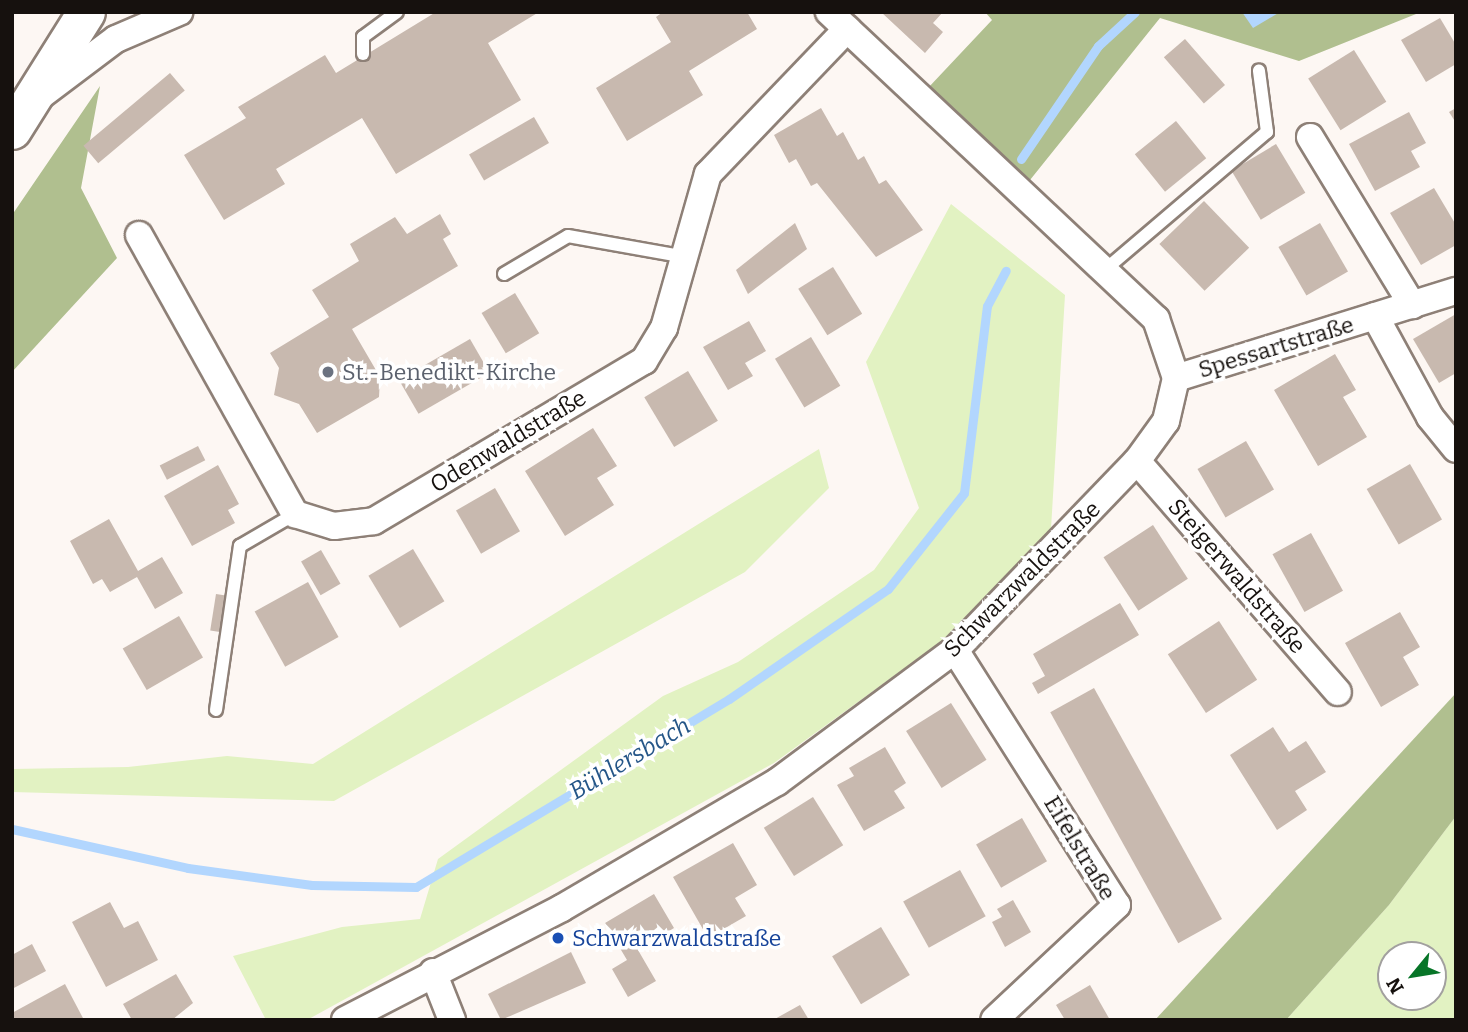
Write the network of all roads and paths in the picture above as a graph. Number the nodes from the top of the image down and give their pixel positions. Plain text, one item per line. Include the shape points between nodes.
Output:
1 (86, 12) edge
2 (179, 12) edge
3 (397, 12) edge
4 (838, 21) edge
5 (363, 54) dead end
6 (1259, 71) dead end
7 (36, 99) junction
8 (12, 130) edge
9 (1310, 137) dead end
10 (139, 235) dead end
11 (680, 257) junction
12 (1107, 268) junction
13 (504, 274) dead end
14 (1456, 291) edge
15 (1412, 305) junction
16 (1376, 316) junction
17 (1176, 378) junction
18 (1456, 449) edge
19 (1137, 461) junction
20 (295, 514) junction
21 (955, 650) junction
22 (1338, 692) dead end
23 (216, 710) dead end
24 (433, 972) junction
25 (345, 1020) edge
26 (452, 1020) edge
27 (994, 1020) edge

1 - 7 main road
2 - 7 street via 116,39
3 - 5 lane via 362,37
4 - 11 street, Odenwaldstraße via 708,174
4 - 12 street
6 - 12 lane via 1267,132
7 - 8 main road
9 - 15 street
10 - 20 street
11 - 13 lane via 568,236
11 - 20 street, Odenwaldstraße via 664,328 644,360 374,521 334,526
12 - 17 street via 1156,320
14 - 15 street, Spessartstraße
15 - 16 street, Spessartstraße
16 - 17 street, Spessartstraße
16 - 18 street, Spessartstraße via 1430,417
17 - 19 street, Schwarzwaldstraße via 1166,421
19 - 21 street, Schwarzwaldstraße
19 - 22 street, Steigerwaldstraße
20 - 23 lane via 240,546
21 - 24 street, Schwarzwaldstraße via 777,782 562,908
21 - 27 street, Eifelstraße via 1117,905
24 - 25 street, Schwarzwaldstraße
24 - 26 street

